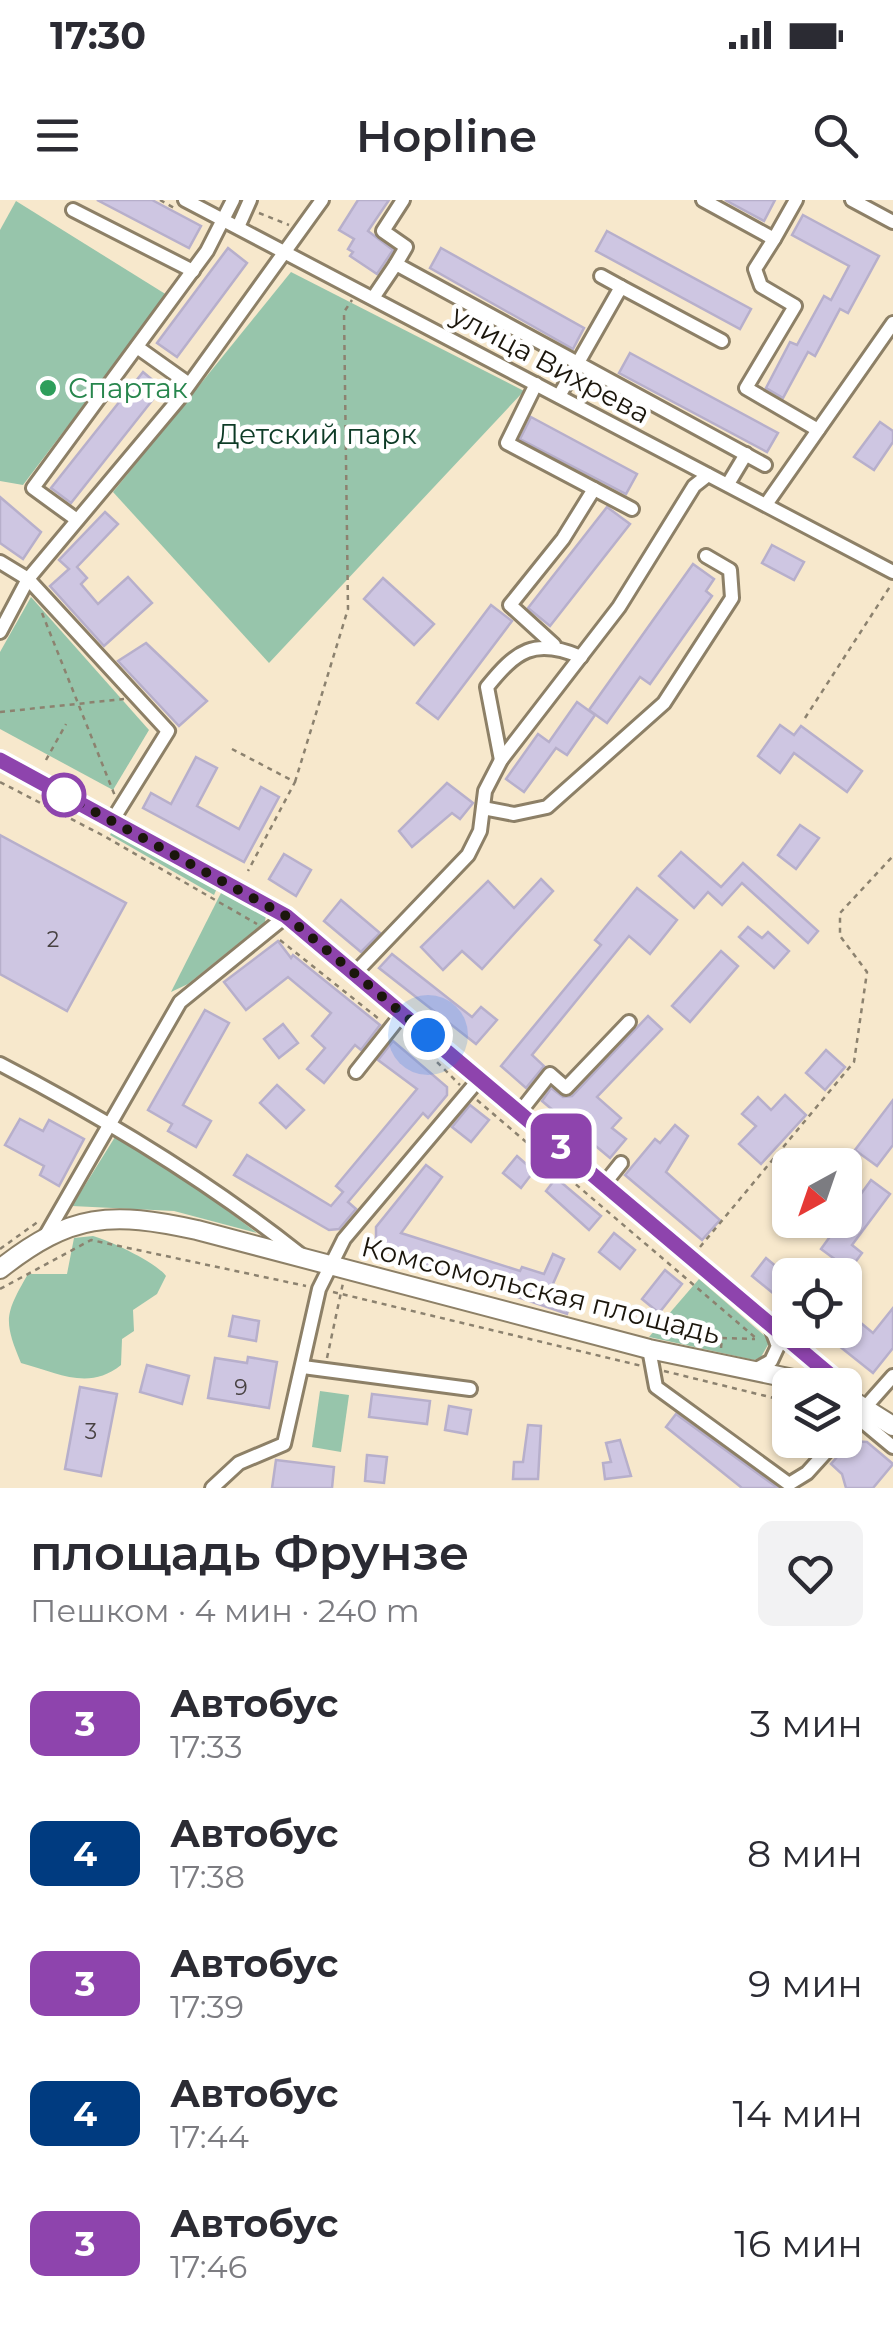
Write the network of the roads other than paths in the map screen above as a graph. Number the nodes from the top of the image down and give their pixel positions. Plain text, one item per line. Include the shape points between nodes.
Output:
1 (186, 200) edge
2 (233, 200) edge
3 (322, 200) edge
4 (403, 200) edge
5 (704, 200) edge
6 (796, 200) edge
7 (852, 200) edge
8 (248, 204) edge
9 (73, 210) dead end
10 (224, 220) junction
11 (893, 222) edge
12 (238, 227) junction
13 (774, 239) junction
14 (285, 251) junction
15 (396, 264) junction
16 (193, 270) junction
17 (601, 276) dead end
18 (620, 287) junction
19 (374, 298) junction
20 (893, 322) edge
21 (722, 340) dead end
22 (136, 347) junction
23 (579, 363) junction
24 (189, 384) junction
25 (536, 384) junction
26 (558, 396) junction
27 (818, 430) junction
28 (746, 454) junction
29 (766, 465) dead end
30 (708, 475) junction
31 (728, 484) junction
32 (594, 489) junction
33 (767, 503) junction
34 (632, 509) dead end
35 (77, 520) junction
36 (706, 556) dead end
37 (0, 562) edge
38 (893, 572) edge
39 (28, 579) junction
40 (0, 632) edge
41 (554, 645) junction
42 (581, 656) junction
43 (0, 760) edge
44 (501, 760) junction
45 (483, 808) junction
46 (112, 820) junction
47 (286, 916) junction
48 (354, 973) junction
49 (399, 1018) junction
50 (629, 1022) dead end
51 (0, 1064) edge
52 (356, 1072) dead end
53 (480, 1078) junction
54 (520, 1112) junction
55 (108, 1121) junction
56 (621, 1163) dead end
57 (605, 1183) junction
58 (46, 1236) junction
59 (307, 1260) junction
60 (329, 1266) junction
61 (0, 1269) edge
62 (769, 1322) junction
63 (649, 1349) junction
64 (303, 1367) junction
65 (823, 1368) edge
66 (755, 1370) junction
67 (772, 1374) edge
68 (893, 1376) edge
69 (470, 1389) dead end
70 (862, 1411) junction
71 (893, 1426) edge
72 (893, 1447) edge
73 (821, 1458) edge
74 (212, 1488) edge

1 - 10 street, улица Вихрева
2 - 10 street
3 - 14 street
4 - 15 street via 383,231 406,247
5 - 13 street
6 - 13 street
7 - 11 street
8 - 12 street
9 - 16 street
10 - 12 street, улица Вихрева
10 - 16 street
12 - 14 street, улица Вихрева
13 - 27 street via 756,268 761,286 796,306 746,388
14 - 19 street, улица Вихрева
14 - 24 street
15 - 19 street
15 - 23 street
16 - 22 street
17 - 18 street
18 - 21 street
18 - 23 street
19 - 25 street, улица Вихрева
20 - 27 street
22 - 24 street
22 - 35 street via 33,488
23 - 26 street
23 - 28 street
24 - 35 street
25 - 26 street, улица Вихрева
25 - 32 street via 507,443
26 - 30 street, улица Вихрева
27 - 33 street
28 - 29 street
28 - 31 street
30 - 31 street, улица Вихрева
30 - 42 street via 694,486
31 - 33 street, улица Вихрева
32 - 34 street
32 - 41 street via 510,605
33 - 38 street, улица Вихрева
35 - 39 street
36 - 45 street via 730,570 732,598 664,702 547,806 514,814
37 - 39 street
39 - 40 street
39 - 46 street via 168,731
41 - 42 street
41 - 44 street via 513,654 487,688
42 - 44 street
43 - 46 street
44 - 45 street
45 - 48 street via 468,856
46 - 47 street
47 - 48 street
47 - 55 street via 180,1002
48 - 49 street
49 - 52 street
49 - 53 street
50 - 54 street via 566,1088 550,1074
51 - 55 street
53 - 54 street
53 - 60 street via 344,1239
54 - 57 street
55 - 58 street
55 - 59 street via 246,1210
56 - 57 street
57 - 62 street
58 - 59 main road, Комсомольская площадь via 82,1221 131,1217
58 - 61 main road, Комсомольская площадь
59 - 60 main road, Комсомольская площадь
60 - 63 main road, Комсомольская площадь
60 - 64 street
62 - 65 street
62 - 66 street via 778,1346 771,1362
63 - 66 main road, Комсомольская площадь
63 - 73 street via 656,1387 789,1484
64 - 69 street
64 - 74 street via 284,1444 240,1463
66 - 67 main road, Комсомольская площадь
68 - 70 street
70 - 71 main road
70 - 72 street

